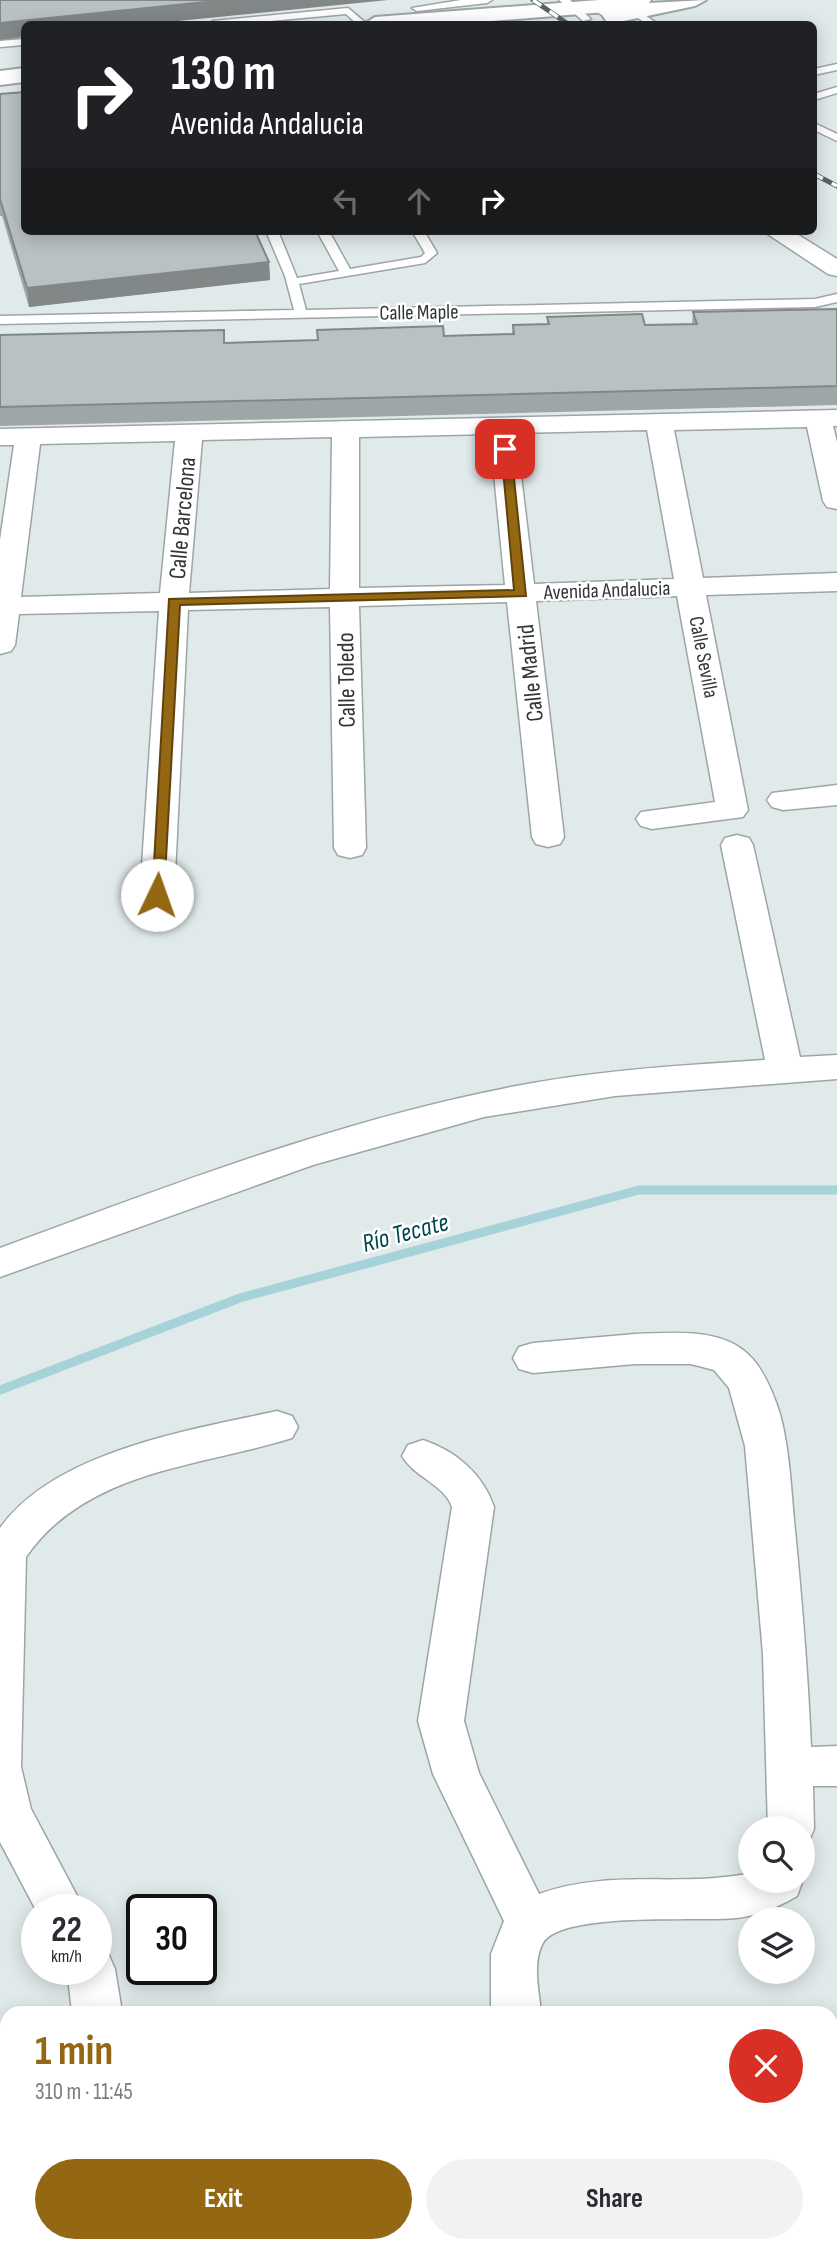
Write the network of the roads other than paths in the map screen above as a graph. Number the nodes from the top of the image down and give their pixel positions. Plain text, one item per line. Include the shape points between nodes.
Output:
1 (408, 0) edge
2 (487, 0) edge
3 (695, 0) edge
4 (610, 12) edge
5 (428, 17) edge
6 (245, 21) edge
7 (359, 21) edge
8 (398, 21) edge
9 (546, 21) edge
10 (21, 42) edge
11 (0, 44) edge
12 (21, 60) edge
13 (0, 62) edge
14 (837, 67) edge
15 (817, 71) edge
16 (21, 75) edge
17 (0, 78) edge
18 (837, 90) edge
19 (817, 96) edge
20 (837, 125) edge
21 (817, 128) edge
22 (837, 138) edge
23 (274, 235) edge
24 (325, 235) edge
25 (420, 235) edge
26 (782, 235) edge
27 (837, 269) edge
28 (347, 274) junction
29 (292, 282) junction
30 (837, 298) edge
31 (301, 315) junction
32 (0, 320) edge
33 (827, 418) edge
34 (659, 422) junction
35 (502, 425) junction
36 (346, 429) junction
37 (190, 434) junction
38 (14, 437) edge
39 (837, 501) edge
40 (837, 582) edge
41 (691, 587) junction
42 (521, 593) junction
43 (344, 597) junction
44 (174, 601) junction
45 (3, 606) edge
46 (0, 645) edge
47 (837, 795) edge
48 (783, 800) dead end
49 (652, 819) dead end
50 (548, 837) dead end
51 (737, 845) dead end
52 (350, 848) dead end
53 (157, 895) dead end
54 (837, 1068) edge
55 (785, 1071) junction
56 (0, 1263) edge
57 (533, 1358) dead end
58 (277, 1427) dead end
59 (423, 1456) dead end
60 (1, 1718) edge
61 (0, 1764) edge
62 (837, 1766) edge
63 (790, 1767) junction
64 (0, 1771) edge
65 (790, 1816) edge
66 (751, 1893) edge
67 (52, 1894) edge
68 (529, 1923) junction
69 (93, 1985) edge
70 (96, 2006) edge
71 (515, 2006) edge

1 - 5 lane
2 - 5 lane
3 - 4 street
4 - 5 street
4 - 9 street
5 - 8 street
6 - 7 lane via 348,11
10 - 11 lane
12 - 13 street
14 - 15 lane
16 - 17 street
18 - 19 lane
20 - 21 lane
21 - 22 lane
23 - 29 lane
24 - 28 lane
25 - 28 lane via 431,253 425,260
26 - 27 street
28 - 29 lane
29 - 31 lane
30 - 31 lane, Calle Maple via 815,303
31 - 32 lane, Calle Maple
33 - 34 street
33 - 39 street
34 - 35 street
34 - 41 street, Calle Sevilla
35 - 36 street
35 - 42 street, Calle Madrid
36 - 37 street
36 - 43 street, Calle Toledo
37 - 38 street
37 - 44 street, Calle Barcelona
38 - 45 street
40 - 41 street, Avenida Andalucia
41 - 42 street, Avenida Andalucia
41 - 49 street, Calle Sevilla via 732,810
42 - 43 street, Avenida Andalucia
42 - 50 street, Calle Madrid
43 - 44 street, Avenida Andalucia
43 - 52 street, Calle Toledo
44 - 45 street, Avenida Andalucia
44 - 53 street, Calle Barcelona
45 - 46 street
47 - 48 street
51 - 55 street
54 - 55 street
55 - 56 street via 704,1075 485,1104 318,1151
57 - 63 street via 670,1348 704,1350 726,1357 744,1376 762,1421 766,1446
58 - 60 street via 136,1461 52,1502 29,1522 5,1554
59 - 68 street via 467,1489 473,1507 441,1721 456,1774
60 - 61 street
62 - 63 street
63 - 65 street
64 - 67 street via 8,1812
66 - 68 street via 588,1902
68 - 71 street via 516,1953
69 - 70 street

